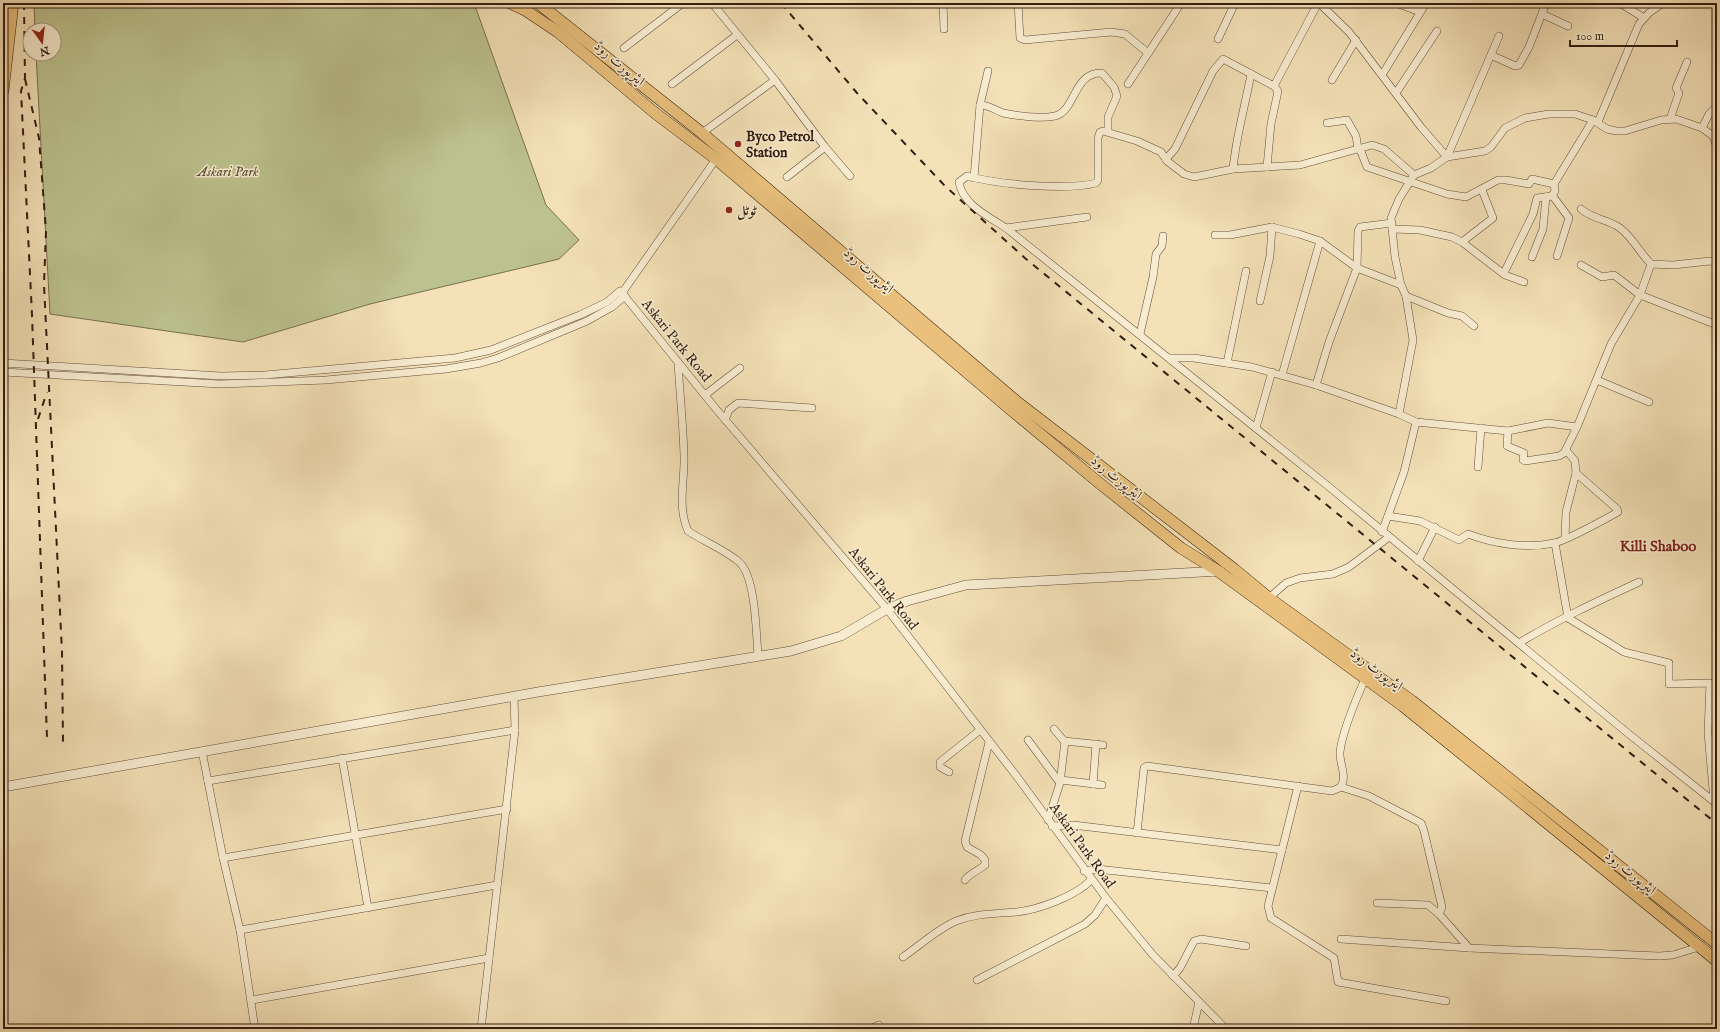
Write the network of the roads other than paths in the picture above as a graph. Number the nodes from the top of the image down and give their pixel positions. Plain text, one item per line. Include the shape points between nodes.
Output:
1 (5, 3) edge
2 (13, 3) edge
3 (510, 3) edge
4 (538, 3) edge
5 (683, 3) edge
6 (712, 3) edge
7 (943, 3) edge
8 (1018, 3) edge
9 (1181, 3) edge
10 (1235, 3) edge
11 (1319, 3) edge
12 (1396, 3) edge
13 (1426, 3) edge
14 (1546, 3) edge
15 (1620, 3) edge
16 (1663, 3) edge
17 (1420, 12) junction
18 (1542, 14) junction
19 (1644, 18) junction
20 (3, 21) edge
21 (1568, 26) dead end
22 (944, 29) dead end
23 (1437, 31) dead end
24 (737, 35) junction
25 (1499, 36) dead end
26 (1218, 39) dead end
27 (1356, 40) junction
28 (624, 48) dead end
29 (1148, 54) junction
30 (1491, 55) junction
31 (1687, 62) dead end
32 (988, 72) dead end
33 (1251, 74) junction
34 (1382, 75) junction
35 (775, 80) junction
36 (1332, 80) dead end
37 (672, 84) dead end
38 (1128, 84) dead end
39 (1274, 86) junction
40 (3, 91) edge
41 (1396, 93) junction
42 (980, 105) junction
43 (1717, 106) edge
44 (1670, 119) junction
45 (1596, 121) junction
46 (1327, 123) dead end
47 (1702, 128) junction
48 (1108, 132) junction
49 (702, 133) junction
50 (825, 147) junction
51 (1717, 148) edge
52 (1359, 149) junction
53 (1447, 157) junction
54 (716, 159) junction
55 (1166, 159) junction
56 (1267, 167) junction
57 (1233, 169) junction
58 (850, 176) dead end
59 (787, 177) dead end
60 (974, 178) junction
61 (1412, 178) junction
62 (1554, 184) junction
63 (1482, 190) junction
64 (1717, 192) edge
65 (1549, 196) junction
66 (1717, 198) edge
67 (1581, 209) dead end
68 (1087, 217) dead end
69 (1392, 226) junction
70 (1272, 227) junction
71 (1006, 228) junction
72 (1215, 235) dead end
73 (1163, 236) dead end
74 (1320, 241) junction
75 (1462, 242) junction
76 (1557, 256) dead end
77 (1532, 257) dead end
78 (1717, 263) edge
79 (1651, 264) junction
80 (1581, 265) dead end
81 (1357, 268) junction
82 (1246, 270) dead end
83 (1504, 273) junction
84 (1524, 282) dead end
85 (1401, 285) junction
86 (623, 294) junction
87 (1640, 295) junction
88 (1406, 296) junction
89 (1260, 301) dead end
90 (1717, 325) edge
91 (1474, 326) dead end
92 (1140, 334) junction
93 (1169, 358) junction
94 (3, 363) edge
95 (678, 363) junction
96 (1227, 363) junction
97 (740, 368) dead end
98 (3, 372) edge
99 (1272, 372) junction
100 (1282, 375) junction
101 (1597, 380) junction
102 (1316, 385) junction
103 (705, 395) junction
104 (1649, 402) dead end
105 (812, 408) dead end
106 (1399, 414) junction
107 (725, 420) junction
108 (1416, 422) junction
109 (1577, 426) junction
110 (1256, 428) junction
111 (1481, 428) junction
112 (1508, 431) junction
113 (1566, 450) junction
114 (1478, 467) dead end
115 (1576, 473) junction
116 (1388, 516) junction
117 (1435, 527) junction
118 (1382, 532) junction
119 (1389, 537) junction
120 (1565, 538) junction
121 (1555, 543) junction
122 (1418, 561) junction
123 (1234, 569) junction
124 (1218, 571) junction
125 (1639, 582) dead end
126 (1270, 598) junction
127 (887, 609) junction
128 (1568, 618) junction
129 (1519, 643) junction
130 (758, 655) junction
131 (1365, 679) junction
132 (1713, 684) edge
133 (514, 696) junction
134 (1054, 729) dead end
135 (515, 730) junction
136 (980, 730) junction
137 (1028, 740) dead end
138 (1066, 741) junction
139 (990, 742) junction
140 (202, 751) junction
141 (342, 758) junction
142 (949, 772) dead end
143 (208, 781) junction
144 (1061, 781) junction
145 (1093, 784) junction
146 (1102, 785) dead end
147 (1298, 786) junction
148 (1342, 786) junction
149 (3, 787) edge
150 (1715, 803) edge
151 (507, 809) junction
152 (1050, 823) junction
153 (1136, 833) junction
154 (355, 834) junction
155 (1282, 850) junction
156 (223, 858) junction
157 (1084, 871) junction
158 (965, 880) dead end
159 (1091, 880) junction
160 (497, 885) junction
161 (1272, 888) junction
162 (1106, 898) junction
163 (1377, 903) dead end
164 (368, 908) junction
165 (1439, 914) junction
166 (240, 930) junction
167 (1341, 939) dead end
168 (1717, 944) edge
169 (1246, 946) dead end
170 (1699, 947) junction
171 (1469, 948) junction
172 (903, 957) dead end
173 (489, 958) junction
174 (1717, 961) edge
175 (1173, 976) junction
176 (977, 980) dead end
177 (252, 1000) junction
178 (1446, 1001) dead end
179 (1199, 1002) junction
180 (879, 1026) dead end
181 (255, 1029) edge
182 (482, 1029) edge
183 (870, 1029) edge
184 (1193, 1029) edge
185 (1226, 1029) edge

1 - 20 main road
2 - 40 main road
3 - 54 main road, ایئرپورٹ روڈ via 558,32
4 - 49 main road, ایئرپورٹ روڈ
5 - 28 street
6 - 24 street
7 - 22 street
8 - 29 street via 1020,38 1025,40 1111,32 1125,34
9 - 29 street
10 - 26 street
11 - 27 street
11 - 39 street
12 - 17 street
13 - 17 street
14 - 18 street
15 - 19 street
16 - 19 street
17 - 34 street
18 - 21 street
18 - 30 street via 1519,65 1514,66
19 - 45 street
23 - 41 street
24 - 35 street
24 - 37 street
25 - 30 street
27 - 34 street
27 - 36 street
29 - 38 street
30 - 53 street
31 - 44 street via 1676,88 1679,93
32 - 42 street
33 - 39 street
33 - 55 street via 1223,59 1220,61 1174,149
33 - 57 street
34 - 41 street
35 - 49 street
35 - 50 street
39 - 56 street via 1278,91 1271,124
41 - 53 street via 1421,128
42 - 48 street via 1021,116 1056,116 1066,107 1084,78 1102,73 1114,87 1117,96 1108,117
42 - 60 street
43 - 47 street via 1709,114
44 - 45 street via 1620,131 1607,129
44 - 47 street via 1690,122
45 - 53 street via 1575,114 1549,114 1525,118 1505,128 1485,151
45 - 62 street
46 - 52 street via 1347,120 1356,136
47 - 51 street via 1713,136
48 - 55 street via 1161,152
48 - 60 street via 1100,132 1098,138 1096,183 1047,186
49 - 123 main road, ایئرپورٹ روڈ via 1016,401
50 - 58 street
50 - 59 street
52 - 56 street via 1300,166
52 - 61 street via 1372,145 1384,149
52 - 61 street via 1366,167
53 - 61 street
54 - 86 street, Askari Park Road
54 - 124 main road, ایئرپورٹ روڈ via 1068,458 1181,548
55 - 57 street via 1184,174 1194,177
56 - 57 street
60 - 71 street via 967,176 960,182 960,189 975,207
61 - 63 street via 1446,194 1466,197
61 - 69 street via 1391,218
62 - 63 street via 1532,180 1529,184 1498,180
62 - 65 street via 1555,191
63 - 75 street via 1494,218
64 - 66 street
65 - 76 street via 1569,218
65 - 77 street via 1543,229
65 - 83 street via 1536,198 1533,214
67 - 79 street via 1595,219 1620,228
68 - 71 street
69 - 75 street via 1452,236
69 - 81 street via 1360,227
69 - 85 street
70 - 72 street via 1230,235
70 - 74 street
70 - 89 street via 1270,256
71 - 92 street
73 - 92 street via 1162,246 1156,254
74 - 81 street
74 - 100 street
75 - 83 street
78 - 79 street via 1710,261 1674,265
79 - 87 street
80 - 87 street via 1602,278 1614,275
81 - 85 street
81 - 102 street
82 - 96 street
83 - 84 street
85 - 88 street
86 - 94 street via 573,318 491,350 455,358 265,375 221,376
86 - 95 street, Askari Park Road
86 - 98 street via 612,307 587,322 498,358 446,369 326,380 220,384
87 - 90 street
87 - 101 street via 1611,344
88 - 91 street via 1462,316
88 - 106 street via 1413,340
92 - 93 street
93 - 96 street via 1194,358
93 - 110 street
95 - 103 street, Askari Park Road
95 - 130 street via 684,456 681,505 684,523 688,531 739,561 747,573
96 - 99 street
97 - 103 street
99 - 100 street
99 - 110 street
100 - 102 street
101 - 104 street
101 - 109 street
102 - 106 street
103 - 107 street, Askari Park Road
105 - 107 street via 738,403 729,410
106 - 108 street
107 - 127 street, Askari Park Road
108 - 111 street
108 - 116 street via 1404,472
109 - 112 street via 1548,423
109 - 113 street
110 - 118 street
111 - 112 street
111 - 114 street
112 - 113 street via 1507,446 1524,453 1525,461 1559,456
113 - 115 street via 1575,461
115 - 120 street via 1566,512
115 - 120 street via 1618,512
116 - 117 street via 1413,519
116 - 118 street
117 - 121 street via 1459,540 1468,534 1504,543
117 - 122 street
118 - 119 street
119 - 122 street
119 - 126 street via 1349,567 1333,574 1300,578 1286,583
120 - 121 street
121 - 128 street
122 - 129 street
123 - 124 street
123 - 126 main road, ایئرپورٹ روڈ
124 - 127 street via 966,585
124 - 131 main road, ایئرپورٹ روڈ
125 - 128 street via 1579,609
126 - 168 main road, ایئرپورٹ روڈ via 1412,701
127 - 130 street via 841,636 791,651
127 - 136 street, Askari Park Road
128 - 129 street
128 - 132 street via 1624,652 1669,663 1670,684
129 - 150 street
130 - 133 street
131 - 148 street via 1340,750
131 - 170 main road, ایئرپورٹ روڈ via 1421,720
132 - 150 street via 1708,733
133 - 135 street
133 - 140 street
134 - 138 street
135 - 141 street
135 - 151 street
136 - 139 street, Askari Park Road
136 - 142 street via 940,762 940,767
137 - 144 street
138 - 144 street
138 - 145 street via 1100,744
139 - 152 street, Askari Park Road
139 - 158 street via 965,841 967,847 981,854 985,860 980,870 968,875
140 - 143 street
140 - 149 street
141 - 143 street
141 - 154 street
143 - 156 street
144 - 145 street
144 - 152 street
145 - 146 street
147 - 148 street via 1332,791
147 - 153 street via 1147,766 1144,768
147 - 155 street
148 - 165 street via 1369,796 1421,823 1442,907
151 - 154 street
151 - 160 street
152 - 153 street
152 - 157 street, Askari Park Road
153 - 155 street
154 - 156 street
154 - 164 street
155 - 161 street
156 - 166 street
157 - 159 street, Askari Park Road
157 - 161 street via 1097,869
159 - 162 street, Askari Park Road
159 - 172 street via 1075,892 1040,906 1017,912 986,913 955,921
160 - 164 street
160 - 173 street
161 - 178 street via 1268,910 1271,918 1334,958 1338,982
162 - 175 street, Askari Park Road
162 - 176 street via 1095,915 1085,924
163 - 165 street via 1428,905
164 - 166 street
165 - 171 street
166 - 177 street
167 - 171 street
169 - 175 street via 1201,939 1194,941
170 - 171 street via 1673,955 1659,956
170 - 174 main road, ایئرپورٹ روڈ
173 - 177 street
173 - 182 street
175 - 179 street, Askari Park Road
177 - 181 street
179 - 184 street
179 - 185 street, Askari Park Road
180 - 183 street

